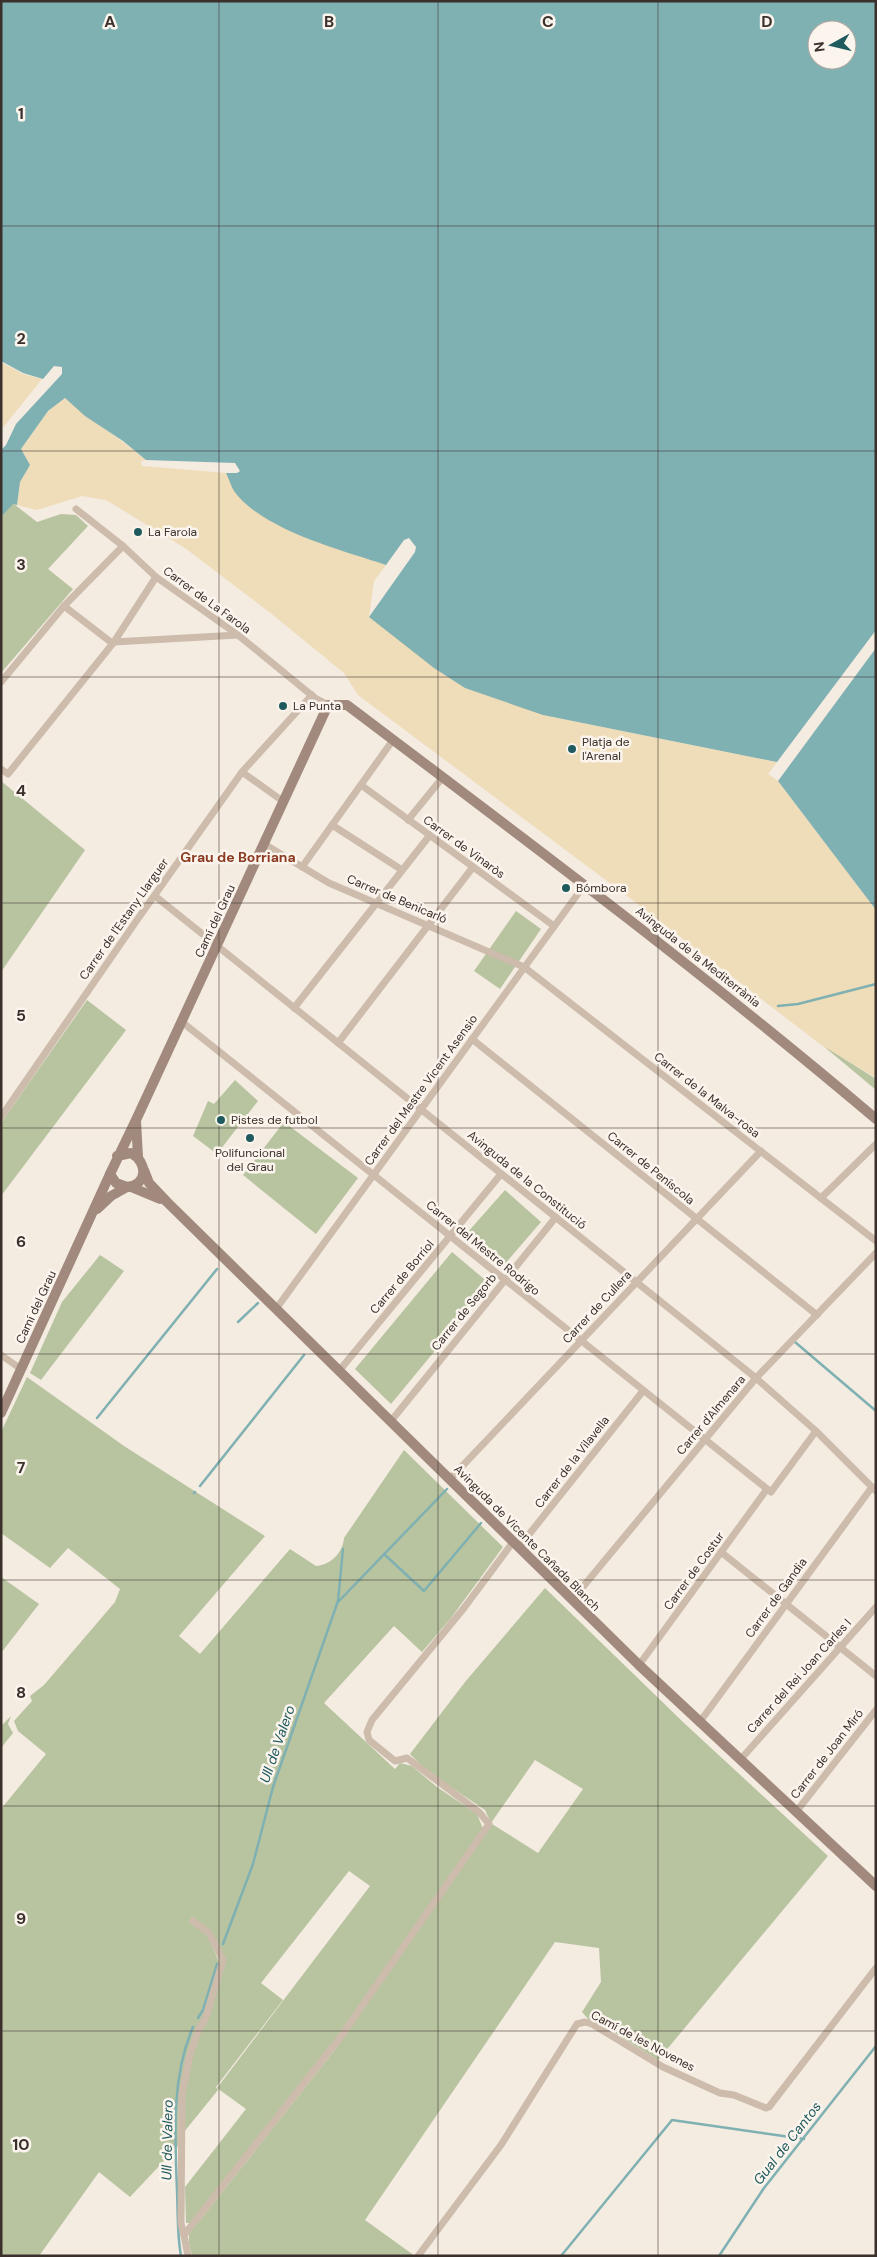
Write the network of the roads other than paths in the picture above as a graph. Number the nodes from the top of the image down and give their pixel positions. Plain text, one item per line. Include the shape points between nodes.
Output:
1 (76, 509) dead end
2 (123, 546) junction
3 (156, 577) junction
4 (64, 606) junction
5 (238, 635) junction
6 (113, 642) junction
7 (1, 682) edge
8 (312, 695) junction
9 (328, 705) junction
10 (393, 740) junction
11 (1, 768) edge
12 (242, 772) junction
13 (443, 777) junction
14 (360, 785) junction
15 (284, 802) junction
16 (408, 820) junction
17 (332, 825) junction
18 (430, 836) junction
19 (264, 844) junction
20 (302, 867) junction
21 (473, 867) junction
22 (402, 870) junction
23 (585, 884) junction
24 (154, 896) junction
25 (377, 903) junction
26 (429, 925) junction
27 (554, 926) junction
28 (217, 946) junction
29 (524, 967) junction
30 (294, 1008) junction
31 (182, 1022) junction
32 (472, 1040) junction
33 (338, 1043) junction
34 (421, 1109) junction
35 (1, 1117) edge
36 (876, 1119) edge
37 (136, 1120) junction
38 (876, 1144) edge
39 (760, 1151) junction
40 (117, 1156) junction
41 (138, 1157) junction
42 (144, 1170) junction
43 (110, 1174) junction
44 (501, 1174) junction
45 (373, 1175) junction
46 (129, 1187) junction
47 (821, 1198) junction
48 (167, 1202) junction
49 (94, 1212) junction
50 (556, 1217) junction
51 (696, 1218) junction
52 (450, 1236) junction
53 (876, 1241) edge
54 (876, 1253) edge
55 (505, 1280) junction
56 (636, 1282) junction
57 (276, 1309) junction
58 (817, 1315) junction
59 (581, 1341) junction
60 (1, 1354) edge
61 (21, 1369) junction
62 (339, 1371) junction
63 (756, 1378) junction
64 (643, 1390) junction
65 (1, 1413) edge
66 (391, 1422) junction
67 (816, 1431) junction
68 (705, 1440) junction
69 (450, 1480) junction
70 (874, 1489) edge
71 (769, 1491) junction
72 (516, 1545) junction
73 (721, 1552) junction
74 (572, 1600) junction
75 (786, 1604) junction
76 (876, 1607) edge
77 (840, 1647) junction
78 (638, 1665) junction
79 (876, 1676) edge
80 (876, 1710) edge
81 (699, 1723) junction
82 (740, 1760) junction
83 (796, 1812) junction
84 (876, 1886) edge
85 (193, 1922) dead end
86 (876, 1968) edge
87 (184, 2235) junction
88 (188, 2256) edge
89 (418, 2256) edge

1 - 2 street, Carrer de La Farola
2 - 3 street, Carrer de La Farola
2 - 4 street
3 - 5 street, Carrer de La Farola
3 - 6 street
4 - 6 street
4 - 7 street
5 - 6 street
5 - 8 street, Carrer de La Farola
6 - 11 street via 8,774
8 - 9 street, Carrer de La Farola
8 - 12 street, Carrer de l'Estany Llarguer
9 - 10 street, Avinguda de la Mediterrània via 347,705
9 - 15 street, Camí del Grau
10 - 13 street, Avinguda de la Mediterrània
10 - 14 street
12 - 15 street
12 - 24 street, Carrer de l'Estany Llarguer
13 - 16 street
13 - 23 street, Avinguda de la Mediterrània
14 - 16 street, Carrer de Vinaròs
14 - 17 street
15 - 19 street, Camí del Grau
16 - 18 street, Carrer de Vinaròs
17 - 20 street
17 - 22 street
18 - 21 street, Carrer de Vinaròs
18 - 22 street
19 - 20 street, Carrer de Benicarló
19 - 28 street, Camí del Grau
20 - 25 street, Carrer de Benicarló
21 - 26 street
21 - 27 street, Carrer de Vinaròs
22 - 25 street
23 - 27 street, Carrer del Mestre Vicent Asensio
23 - 36 street, Avinguda de la Mediterrània via 749,1012
24 - 28 street, Avinguda de la Constitució
24 - 35 street, Carrer de l'Estany Llarguer
25 - 26 street, Carrer de Benicarló
25 - 30 street
26 - 29 street, Carrer de Benicarló
26 - 33 street
27 - 29 street, Carrer del Mestre Vicent Asensio
28 - 30 street, Avinguda de la Constitució
28 - 31 street, Camí del Grau
29 - 32 street, Carrer del Mestre Vicent Asensio
29 - 39 street, Carrer de la Malva-rosa
30 - 33 street, Avinguda de la Constitució
31 - 37 street, Camí del Grau
31 - 45 street, Carrer del Mestre Rodrigo
32 - 34 street, Carrer del Mestre Vicent Asensio
32 - 51 street, Carrer de Peníscola
33 - 34 street, Avinguda de la Constitució
34 - 44 street, Avinguda de la Constitució
34 - 45 street, Carrer del Mestre Vicent Asensio
37 - 40 street, Camí del Grau
37 - 41 street, Camí del Grau
38 - 47 street
39 - 47 street, Carrer de la Malva-rosa
39 - 51 street, Carrer de Cullera
40 - 41 street via 131,1153
40 - 43 street
41 - 42 street
42 - 46 street via 138,1184
42 - 48 street, Avinguda de Vicente Cañada Blanch via 149,1183
43 - 46 street via 116,1183
43 - 49 street, Camí del Grau
44 - 50 street, Avinguda de la Constitució
44 - 52 street, Carrer de Borriol
45 - 52 street, Carrer del Mestre Rodrigo
45 - 57 street, Carrer del Mestre Vicent Asensio
46 - 48 street, Avinguda de Vicente Cañada Blanch
46 - 49 street, Camí del Grau via 112,1196
47 - 53 street, Carrer de la Malva-rosa
48 - 57 street, Avinguda de Vicente Cañada Blanch
49 - 61 street, Camí del Grau
50 - 55 street, Carrer de Segorb
50 - 56 street, Avinguda de la Constitució
51 - 56 street, Carrer de Cullera
51 - 58 street, Carrer de Peníscola
52 - 55 street, Carrer del Mestre Rodrigo
52 - 62 street, Carrer de Borriol
54 - 58 street, Carrer d'Almenara
55 - 59 street, Carrer del Mestre Rodrigo
55 - 66 street, Carrer de Segorb
56 - 59 street, Carrer de Cullera
56 - 63 street, Avinguda de la Constitució
57 - 62 street, Avinguda de Vicente Cañada Blanch
58 - 63 street, Carrer d'Almenara
59 - 64 street, Carrer del Mestre Rodrigo
59 - 69 street, Carrer de Cullera
60 - 61 street
61 - 65 street, Camí del Grau
62 - 66 street, Avinguda de Vicente Cañada Blanch
63 - 67 street, Avinguda de la Constitució
63 - 68 street, Carrer d'Almenara
64 - 68 street, Carrer del Mestre Rodrigo
64 - 72 street, Carrer de la Vilavella
66 - 69 street, Avinguda de Vicente Cañada Blanch
67 - 70 street, Avinguda de la Constitució
67 - 71 street, Carrer de Costur
68 - 71 street, Carrer del Mestre Rodrigo
68 - 74 street, Carrer d'Almenara
69 - 72 street, Avinguda de Vicente Cañada Blanch
70 - 75 street, Carrer de Gandia
71 - 73 street, Carrer de Costur
72 - 74 street, Avinguda de Vicente Cañada Blanch
72 - 87 street, Carrer de la Vilavella via 372,1720 367,1732 369,1740 395,1761 407,1758 489,1824 339,2039
73 - 75 street
73 - 78 street, Carrer de Costur
74 - 78 street, Avinguda de Vicente Cañada Blanch
75 - 77 street
75 - 81 street, Carrer de Gandia
76 - 77 street, Carrer del Rei Joan Carles I
77 - 79 street
77 - 82 street, Carrer del Rei Joan Carles I
78 - 81 street, Avinguda de Vicente Cañada Blanch
80 - 83 street, Carrer de Joan Miró
81 - 82 street, Avinguda de Vicente Cañada Blanch
82 - 83 street, Avinguda de Vicente Cañada Blanch
83 - 84 street, Avinguda de Vicente Cañada Blanch
85 - 87 street via 209,1933 223,1960 190,2055 182,2094 181,2217
86 - 89 street, Camí de les Novenes via 766,2108 720,2093 663,2067 592,2024 577,2024 501,2145
87 - 88 street

